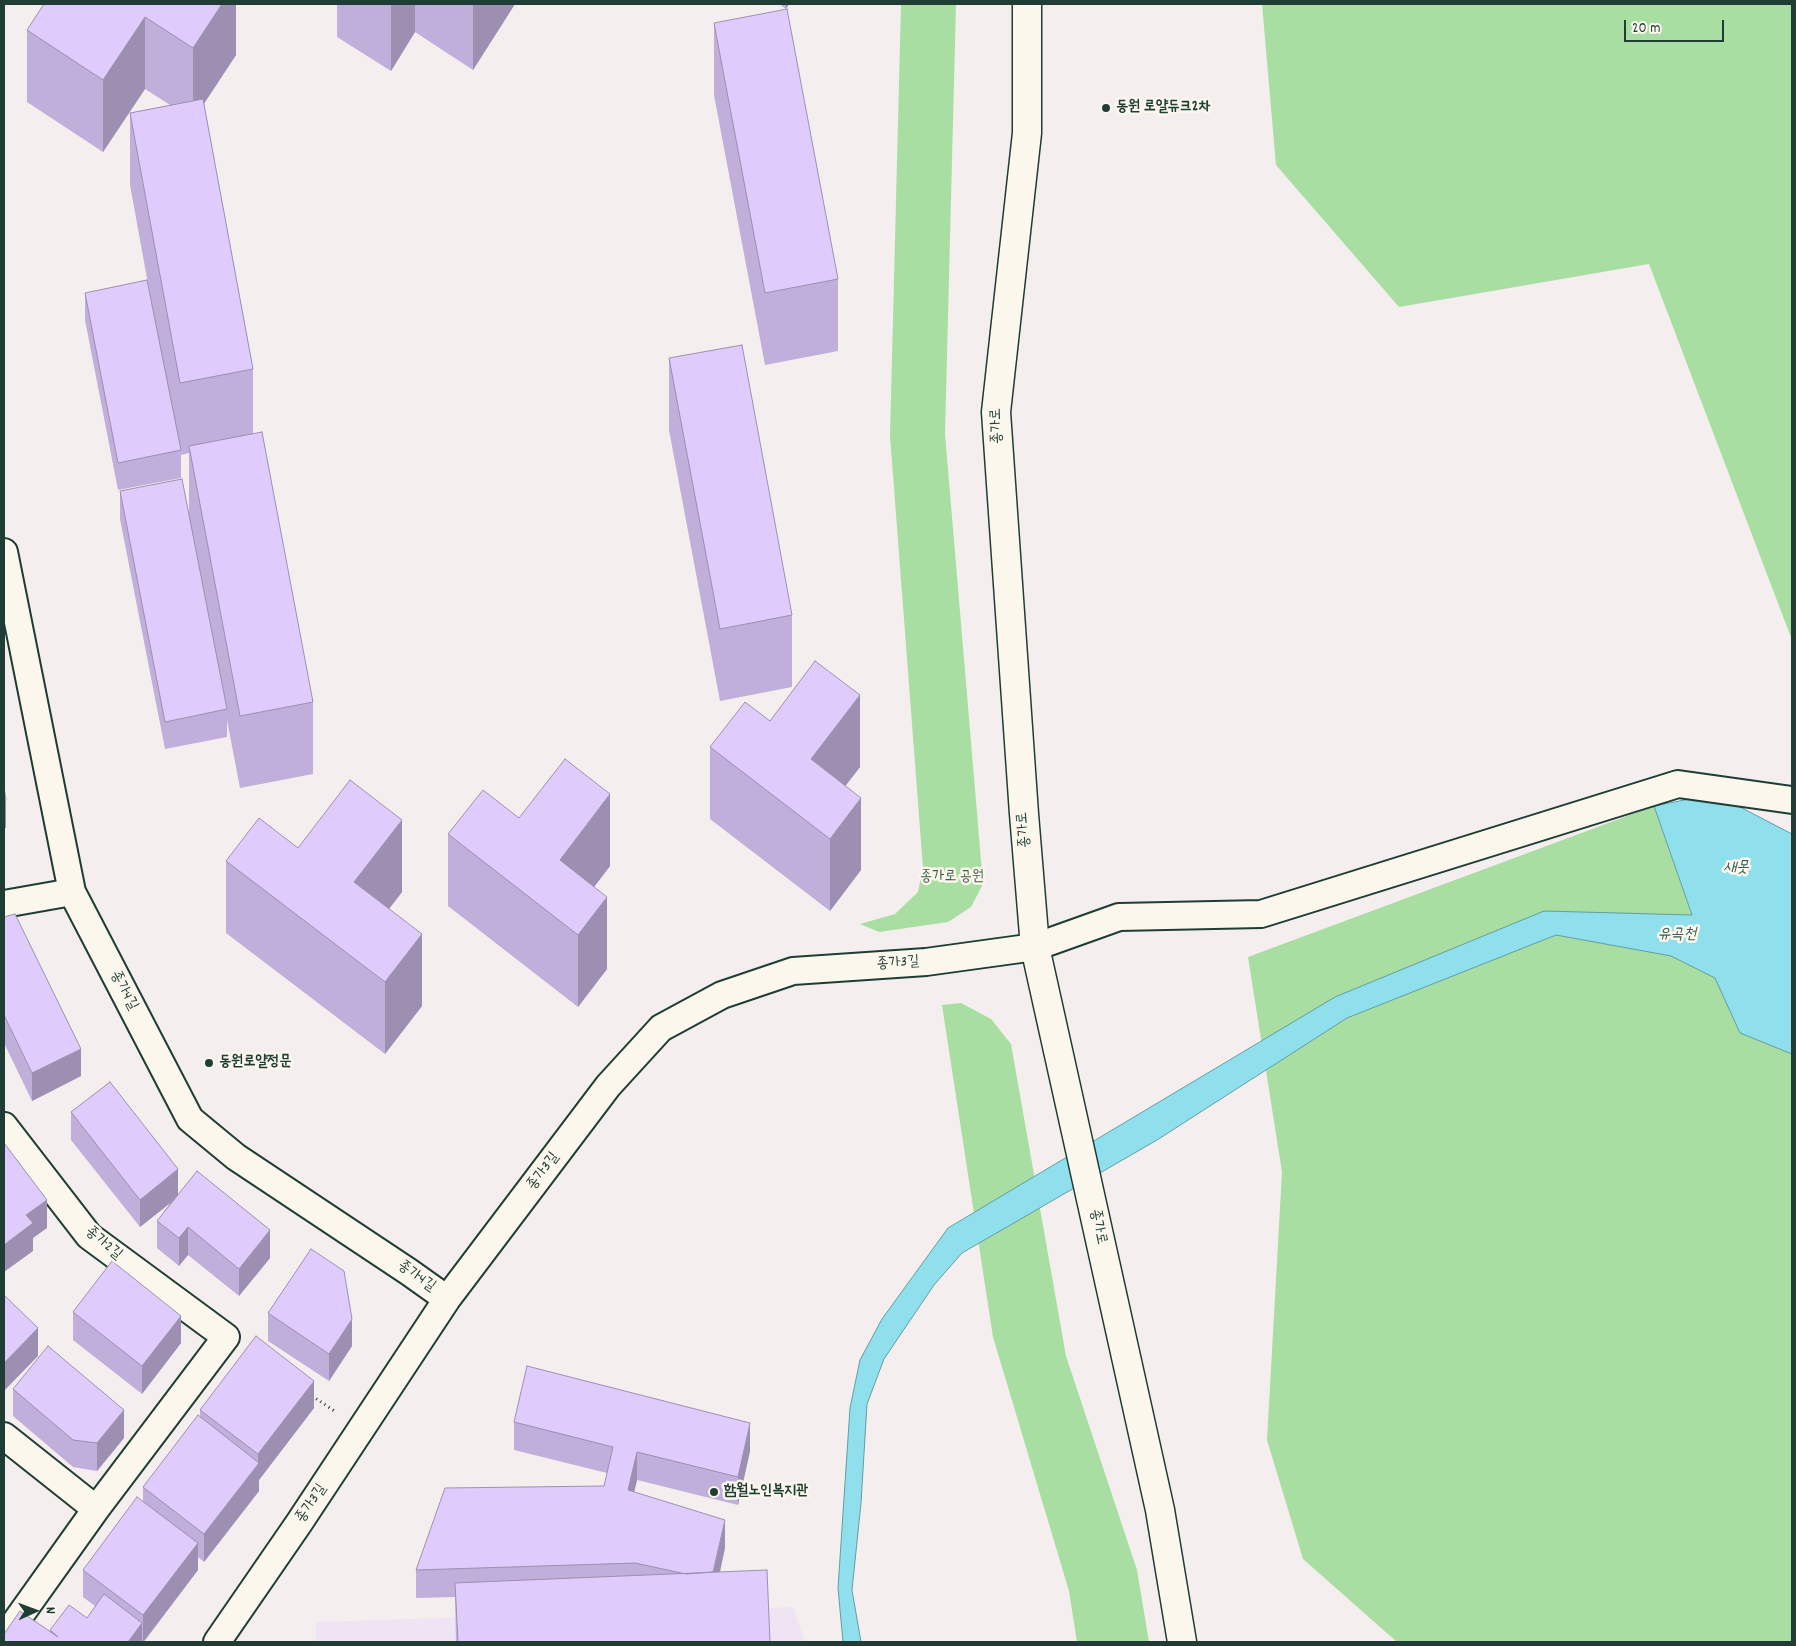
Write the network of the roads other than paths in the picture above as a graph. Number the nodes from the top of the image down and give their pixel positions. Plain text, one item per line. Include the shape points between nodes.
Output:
1 (1027, 4) edge
2 (4, 552) edge
3 (1792, 800) edge
4 (72, 892) junction
5 (4, 904) edge
6 (1035, 947) junction
7 (4, 1126) edge
8 (447, 1299) junction
9 (4, 1436) edge
10 (96, 1509) junction
11 (4, 1638) edge
12 (216, 1642) edge
13 (1182, 1642) edge

1 - 6 main road, 종가로 via 1027,133 996,412
2 - 4 street, 종가4길
3 - 6 street, 종가3길 via 1678,784 1261,914 1119,917
4 - 5 street
4 - 8 street, 종가4길 via 190,1119 236,1157
6 - 8 street, 종가3길 via 926,962 793,971 722,995 661,1028 608,1086
6 - 13 main road, 종가로 via 1160,1510
7 - 10 street, 종가2길 via 89,1236 226,1337
8 - 12 street, 종가3길
9 - 10 street
10 - 11 street

